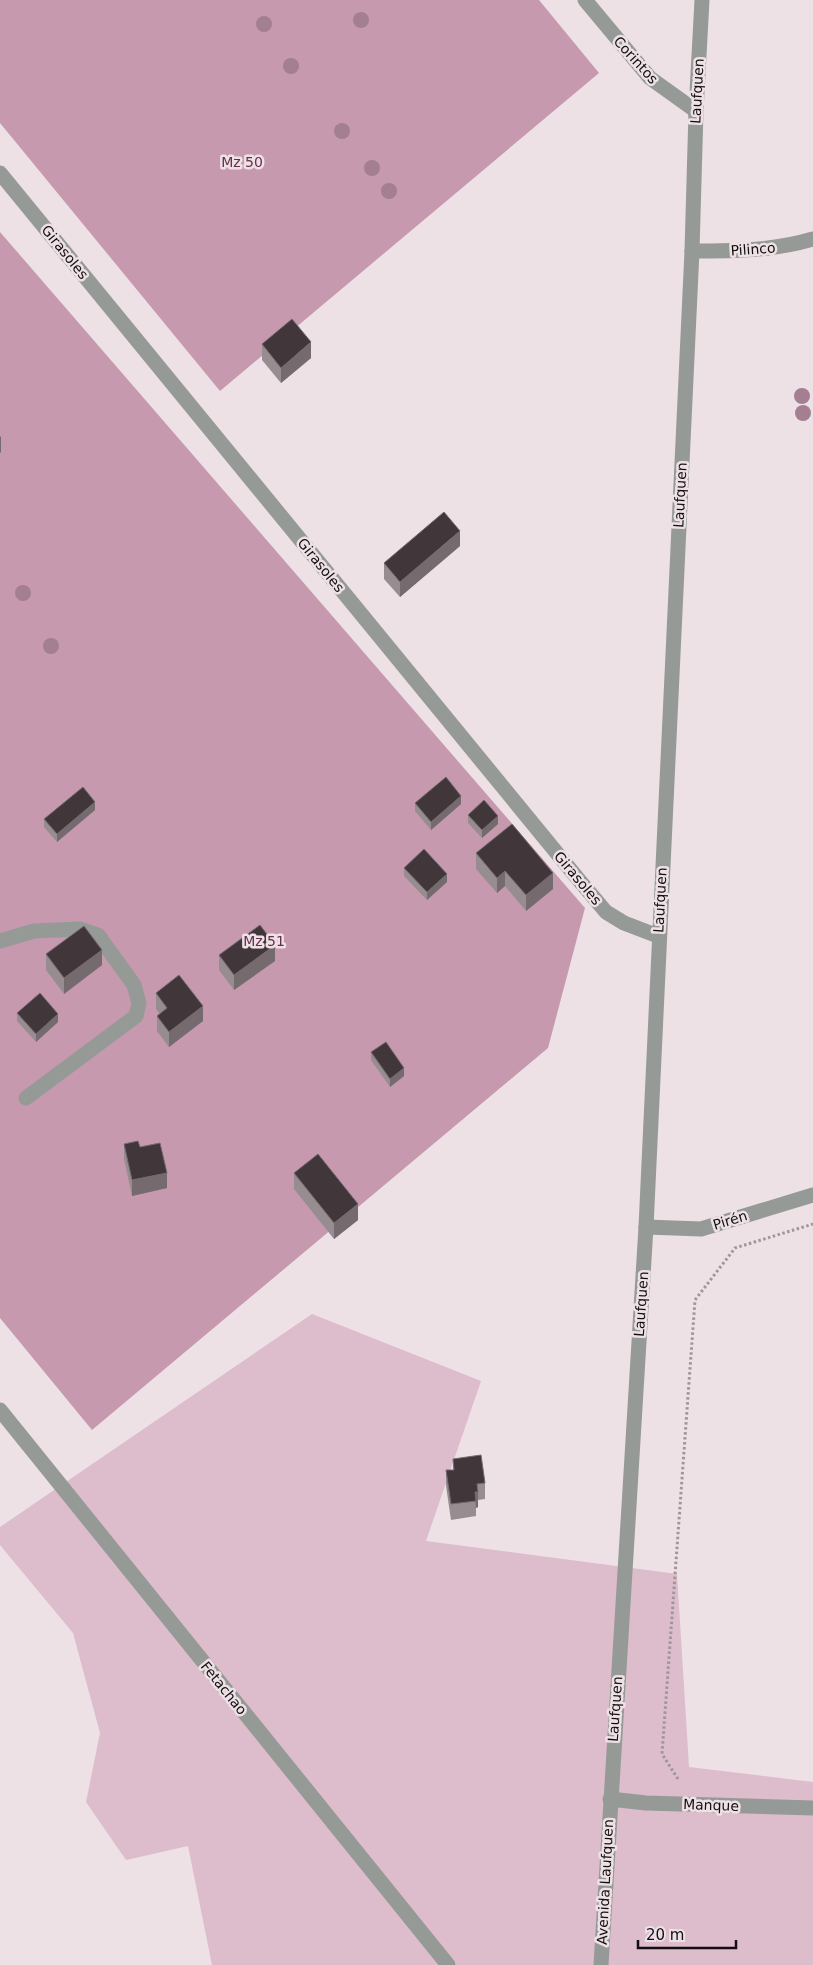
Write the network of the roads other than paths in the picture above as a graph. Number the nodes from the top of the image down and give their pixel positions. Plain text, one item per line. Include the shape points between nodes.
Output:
1 (585, 0) edge
2 (702, 0) edge
3 (696, 111) junction
4 (0, 173) edge
5 (813, 240) edge
6 (692, 251) junction
7 (658, 936) junction
8 (0, 941) edge
9 (26, 1098) dead end
10 (813, 1196) edge
11 (646, 1227) junction
12 (0, 1410) edge
13 (610, 1799) junction
14 (813, 1808) edge
15 (448, 1965) edge
16 (601, 1965) edge

1 - 3 street, Corintos via 650,78
2 - 3 street, Laufquen
3 - 6 street, Laufquen
4 - 7 street, Girasoles via 578,880 606,912
5 - 6 street, Pilinco via 751,251
6 - 7 street, Laufquen
7 - 11 street, Laufquen
8 - 9 street via 34,931 80,929 98,936 134,985 139,1003 136,1016
10 - 11 street, Pirén via 701,1229
11 - 13 street, Laufquen
12 - 15 street, Fetachao
13 - 14 street, Manque
13 - 16 street, Avenida Laufquen

